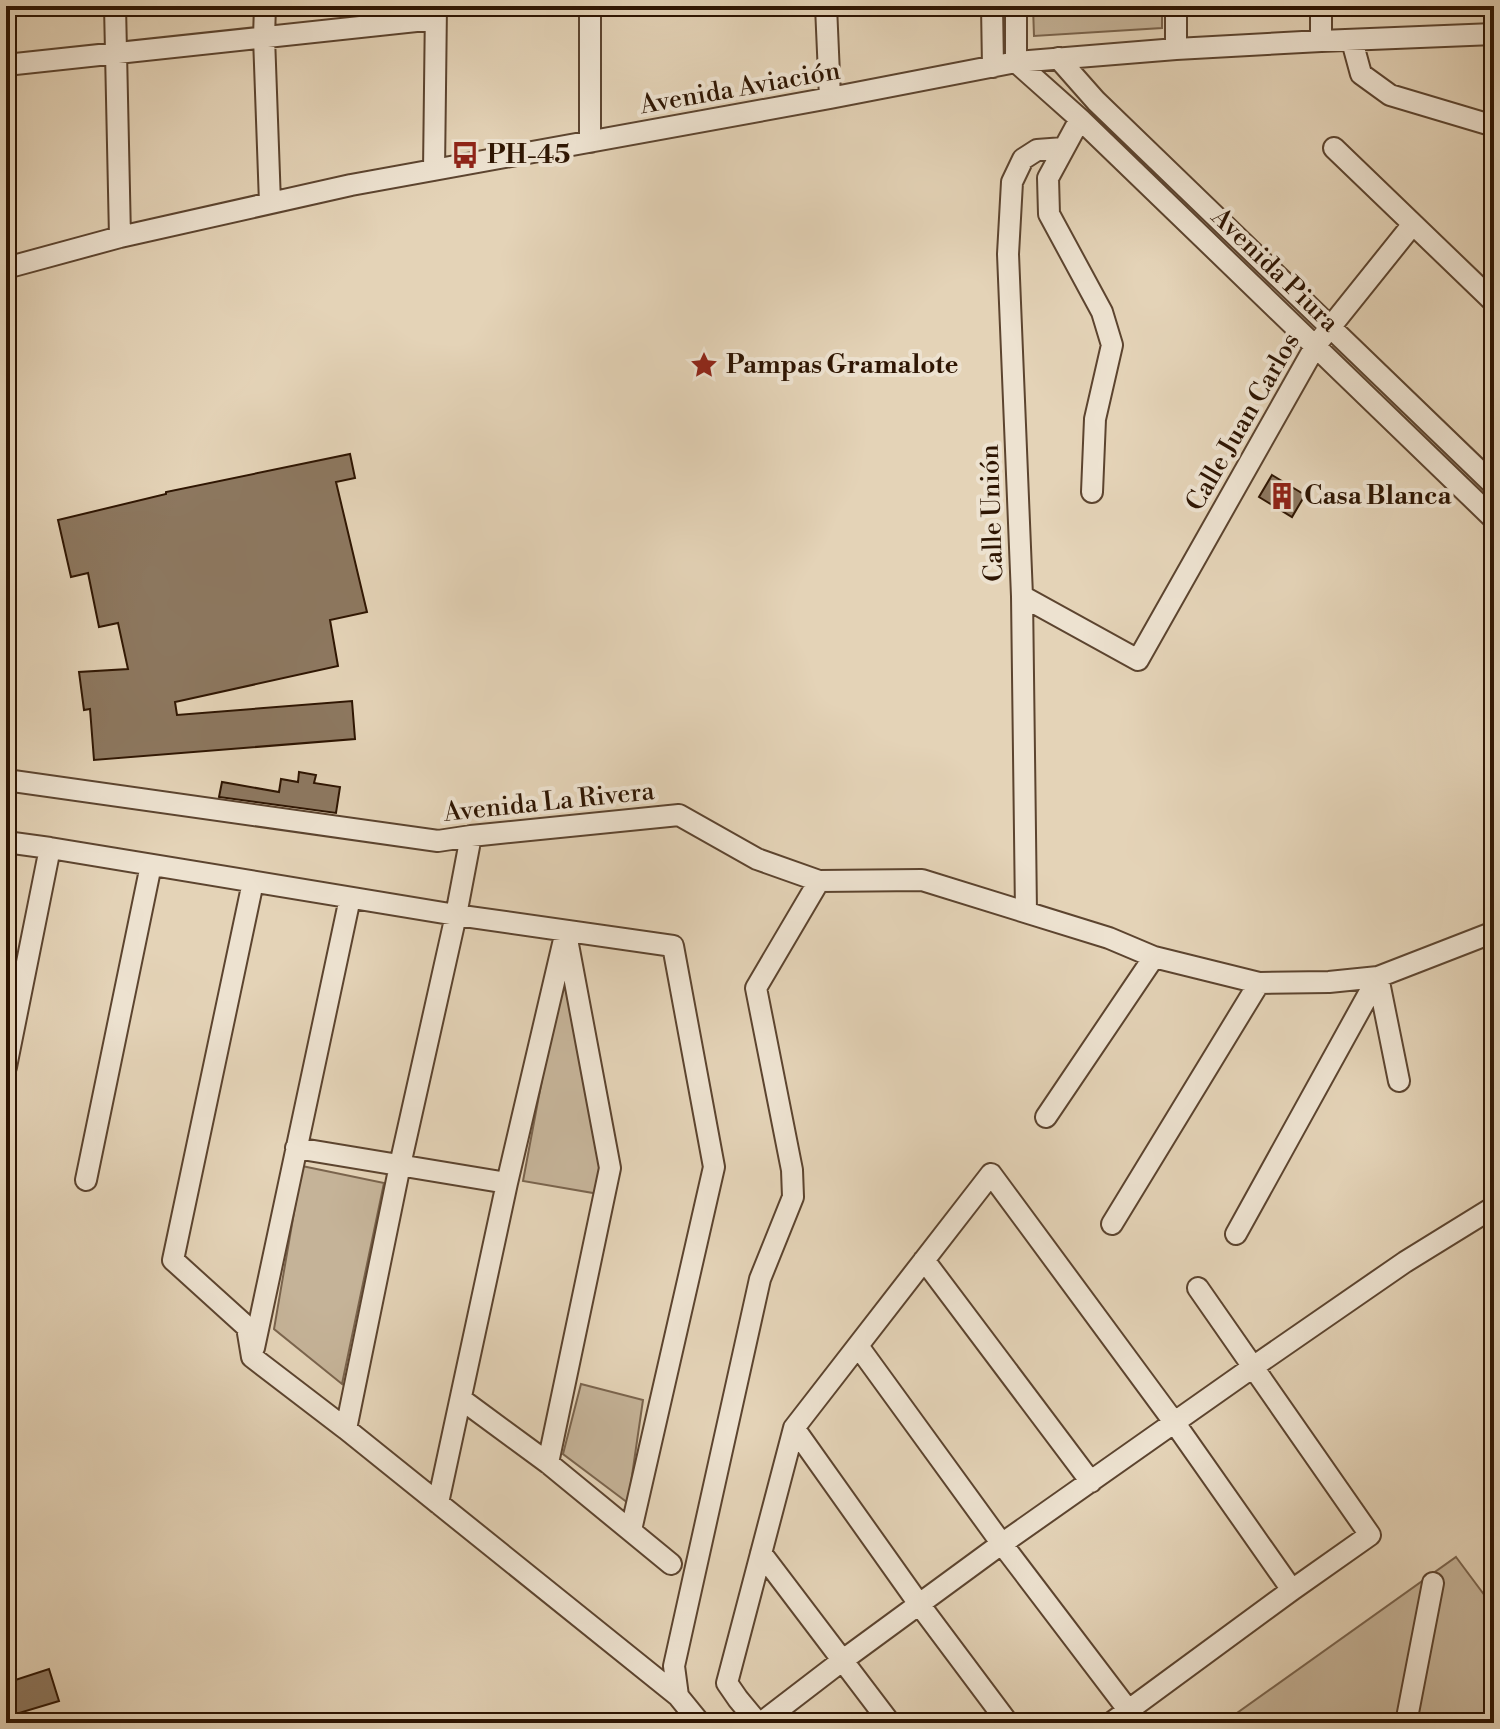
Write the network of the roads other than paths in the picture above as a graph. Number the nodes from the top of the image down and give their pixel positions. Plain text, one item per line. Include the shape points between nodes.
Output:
1 (115, 6) edge
2 (265, 6) edge
3 (590, 6) edge
4 (826, 6) edge
5 (992, 6) edge
6 (1016, 6) edge
7 (1176, 6) edge
8 (1321, 6) edge
9 (436, 13) edge
10 (1494, 34) edge
11 (264, 37) junction
12 (1321, 41) junction
13 (1352, 41) junction
14 (1176, 49) junction
15 (115, 53) junction
16 (1058, 58) junction
17 (1016, 62) junction
18 (6, 65) edge
19 (993, 67) junction
20 (830, 98) junction
21 (1080, 119) junction
22 (1494, 126) edge
23 (590, 142) junction
24 (1064, 148) junction
25 (1334, 148) dead end
26 (434, 170) junction
27 (270, 203) junction
28 (1413, 224) junction
29 (120, 237) junction
30 (6, 268) edge
31 (1494, 302) edge
32 (1331, 326) junction
33 (1316, 345) junction
34 (1494, 485) edge
35 (1092, 492) dead end
36 (1494, 519) edge
37 (1022, 596) junction
38 (6, 780) edge
39 (471, 836) junction
40 (6, 842) edge
41 (50, 848) junction
42 (151, 865) junction
43 (819, 881) junction
44 (253, 882) junction
45 (350, 898) junction
46 (1026, 912) junction
47 (456, 915) junction
48 (566, 931) junction
49 (1494, 932) edge
50 (1154, 957) junction
51 (1378, 977) junction
52 (1259, 983) junction
53 (6, 1067) edge
54 (1399, 1081) dead end
55 (1046, 1117) dead end
56 (296, 1148) junction
57 (400, 1165) junction
58 (86, 1180) dead end
59 (507, 1183) junction
60 (1494, 1207) edge
61 (1112, 1224) dead end
62 (1236, 1234) dead end
63 (924, 1260) junction
64 (1198, 1288) dead end
65 (858, 1346) junction
66 (252, 1357) junction
67 (1253, 1367) junction
68 (461, 1399) junction
69 (1174, 1422) junction
70 (794, 1428) junction
71 (346, 1429) junction
72 (548, 1463) junction
73 (1091, 1482) junction
74 (438, 1503) junction
75 (631, 1530) junction
76 (1002, 1544) junction
77 (761, 1553) junction
78 (671, 1564) dead end
79 (1433, 1583) dead end
80 (1292, 1590) junction
81 (919, 1604) junction
82 (843, 1660) junction
83 (678, 1696) junction
84 (1129, 1711) junction
85 (700, 1723) edge
86 (760, 1723) edge
87 (890, 1723) edge
88 (1008, 1723) edge
89 (1111, 1723) edge
90 (1406, 1723) edge

1 - 15 street
2 - 11 street
3 - 23 street
4 - 20 street
5 - 19 street
6 - 17 street
7 - 14 street
8 - 12 street
9 - 11 street
9 - 26 street
10 - 13 street, Avenida Aviación
11 - 15 street
11 - 27 street
12 - 13 street, Avenida Aviación
12 - 14 street, Avenida Aviación
13 - 22 street via 1361,74 1390,95
14 - 16 street, Avenida Aviación
15 - 18 street
15 - 29 street
16 - 17 street, Avenida Aviación
16 - 32 street, Avenida Piura via 1096,101
17 - 19 street, Avenida Aviación
17 - 21 street, Avenida Piura
19 - 20 street, Avenida Aviación
20 - 23 street, Avenida Aviación
21 - 24 street
21 - 33 street, Avenida Piura
23 - 26 street, Avenida Aviación
24 - 35 street via 1048,178 1049,214 1102,312 1112,345 1095,419
24 - 37 street, Calle Unión via 1037,150 1023,159 1012,182 1008,254
25 - 28 street
26 - 27 street, Avenida Aviación
27 - 29 street, Avenida Aviación
28 - 31 street
28 - 32 street, Calle Juan Carlos
29 - 30 street, Avenida Aviación
32 - 33 street, Calle Juan Carlos
32 - 34 street, Avenida Piura
33 - 36 street, Avenida Piura
33 - 37 street, Calle Juan Carlos via 1138,660
37 - 46 street, Calle Unión
38 - 39 street, Avenida La Rivera via 438,841
39 - 43 street, Avenida La Rivera via 679,815 757,859
39 - 47 street
40 - 41 street
41 - 42 street
41 - 53 street
42 - 44 street
42 - 58 street
43 - 46 street, Avenida La Rivera via 922,880
43 - 83 street via 756,988 793,1197 760,1279 674,1666
44 - 45 street
44 - 66 street via 173,1260 247,1327
45 - 47 street
45 - 56 street
46 - 50 street, Avenida La Rivera
47 - 48 street
47 - 57 street
48 - 59 street
48 - 72 street via 610,1168
48 - 75 street via 673,946 714,1167
49 - 51 street, Avenida La Rivera
50 - 52 street, Avenida La Rivera
50 - 55 street
51 - 52 street, Avenida La Rivera
51 - 54 street
51 - 62 street
52 - 61 street
56 - 57 street
56 - 66 street
57 - 59 street
57 - 71 street
59 - 68 street
60 - 67 street
63 - 65 street
63 - 69 street via 991,1174
63 - 73 street
64 - 67 street
65 - 70 street
65 - 76 street
66 - 71 street
67 - 69 street
67 - 80 street via 1370,1535
68 - 72 street
68 - 74 street
69 - 73 street
69 - 80 street
70 - 77 street
70 - 81 street
71 - 74 street
72 - 75 street
73 - 76 street
74 - 83 street
75 - 78 street
76 - 81 street
76 - 84 street
77 - 82 street
77 - 86 street via 727,1683
79 - 90 street
80 - 84 street
81 - 82 street
81 - 88 street
82 - 86 street
82 - 87 street
83 - 85 street
84 - 89 street

